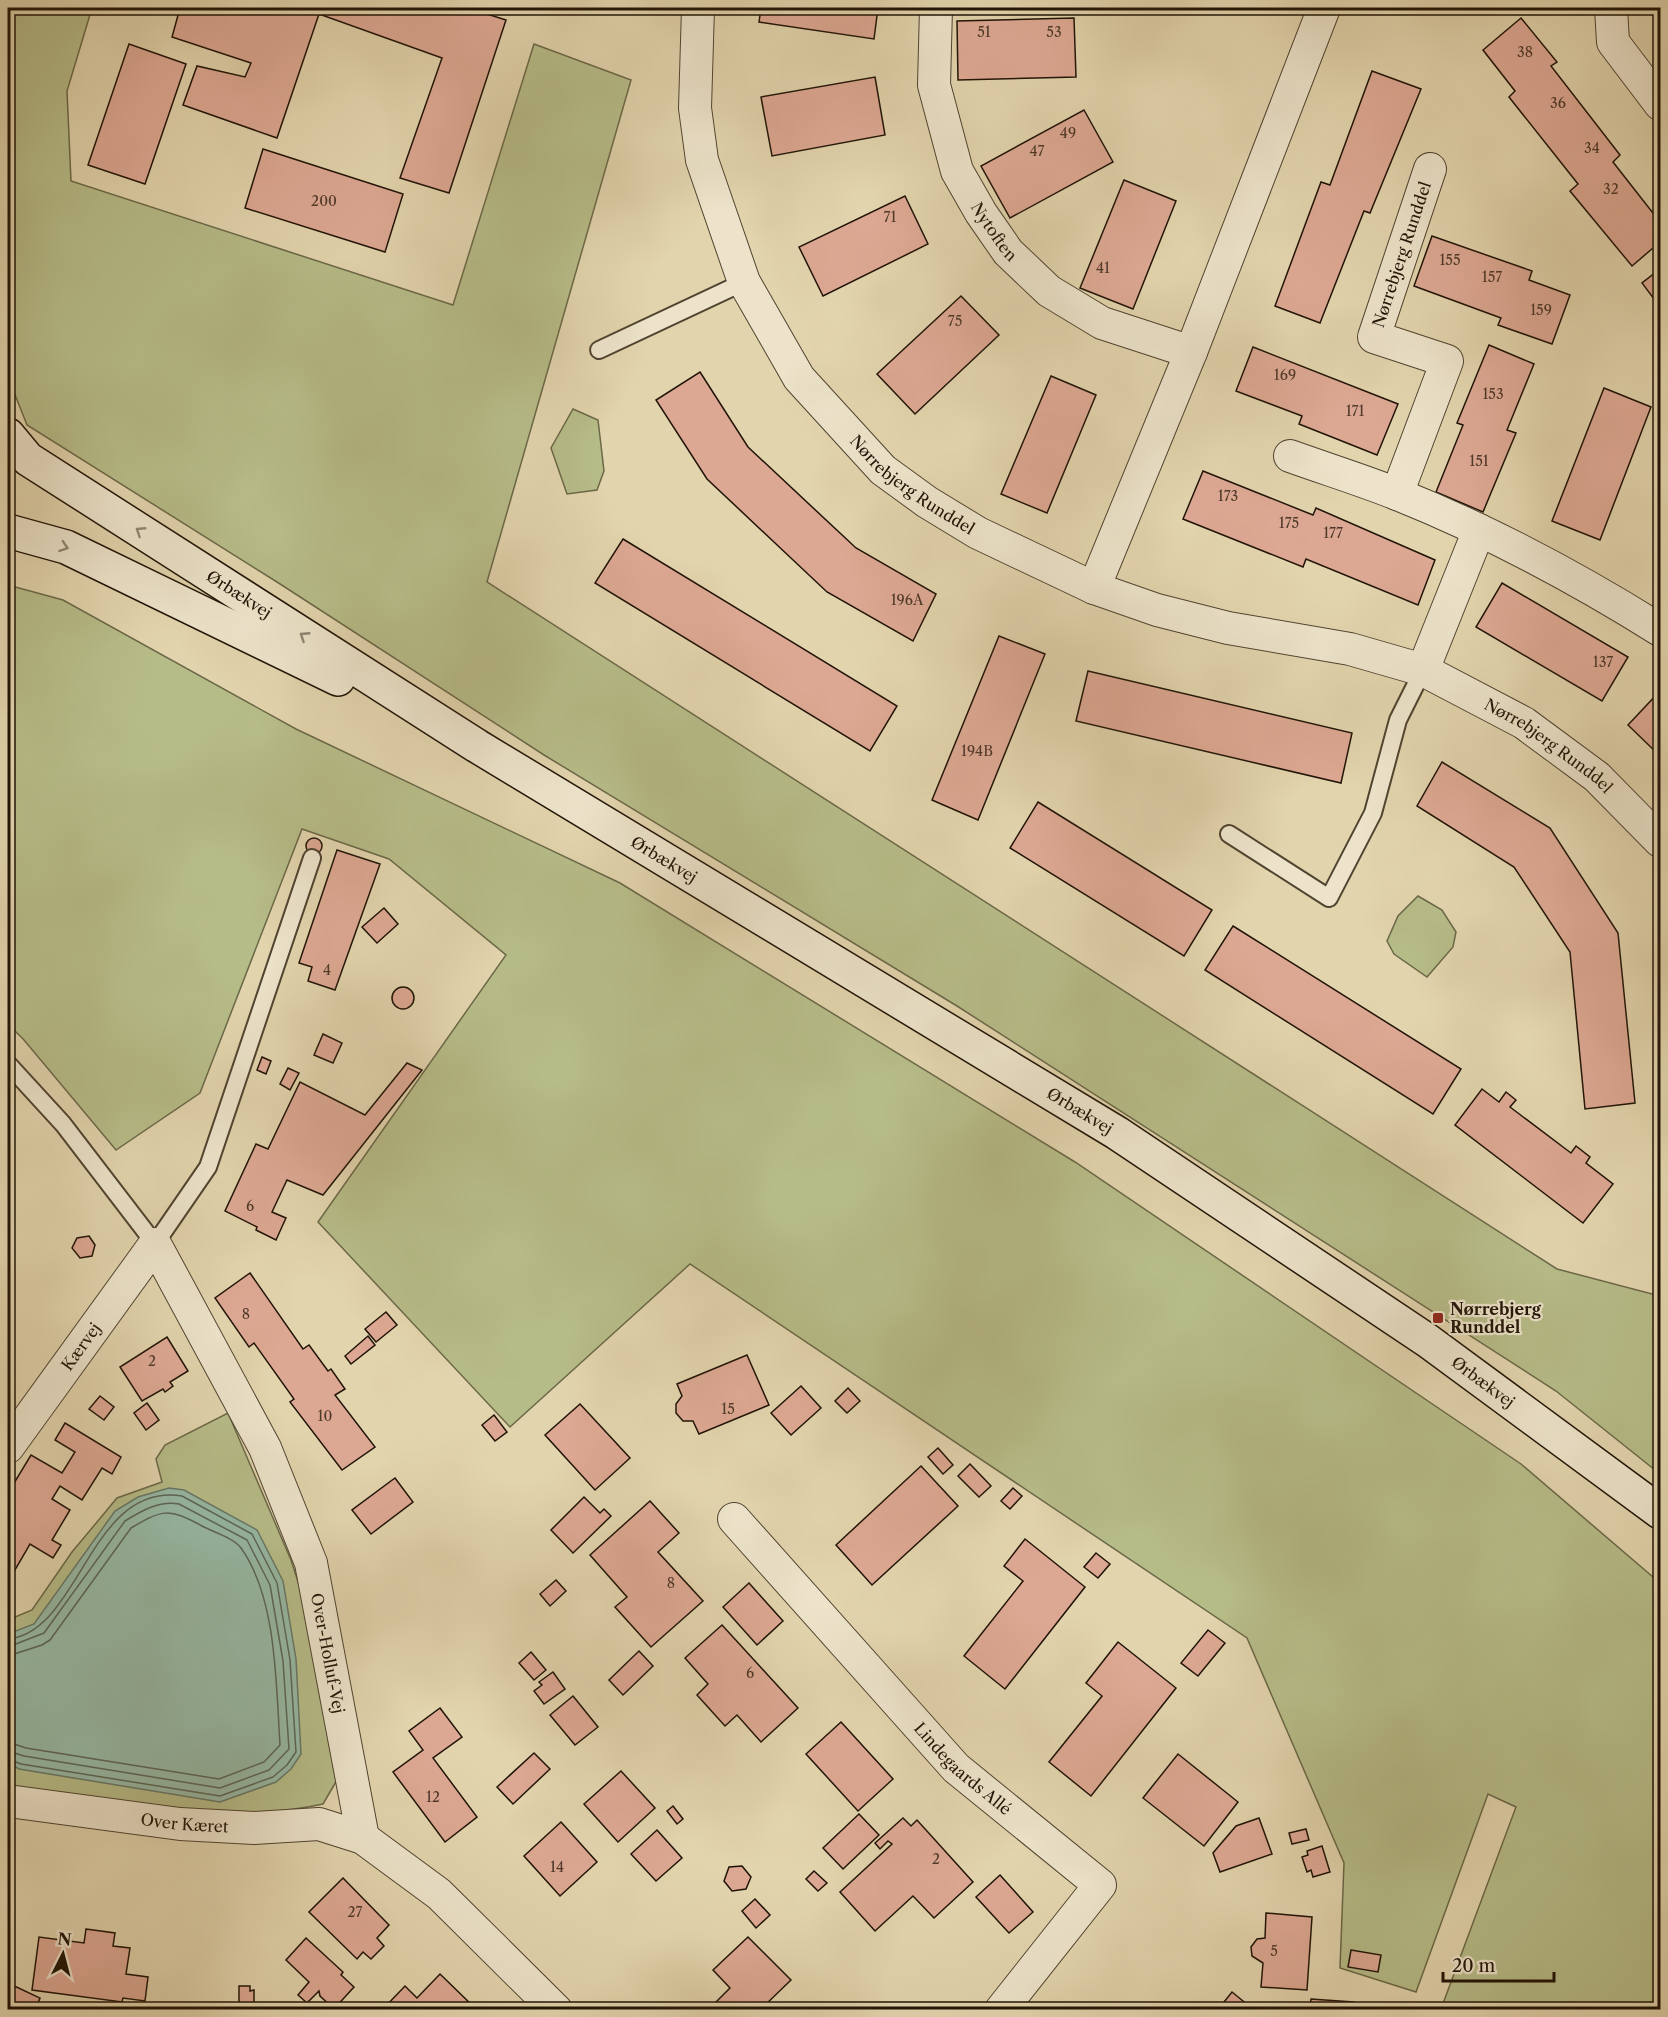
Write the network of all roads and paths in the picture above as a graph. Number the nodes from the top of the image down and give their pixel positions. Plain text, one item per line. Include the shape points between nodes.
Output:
1 (698, 8) edge
2 (936, 8) edge
3 (1324, 8) edge
4 (1611, 8) edge
5 (1660, 104) edge
6 (1430, 169) dead end
7 (744, 282) junction
8 (599, 350) dead end
9 (1191, 352) junction
10 (8, 435) edge
11 (1290, 456) dead end
12 (1397, 494) junction
13 (1479, 530) junction
14 (8, 531) edge
15 (1094, 588) junction
16 (1660, 630) edge
17 (1423, 670) junction
18 (477, 746) junction
19 (1229, 834) dead end
20 (1660, 841) edge
21 (312, 858) dead end
22 (8, 1064) edge
23 (155, 1244) junction
24 (8, 1447) edge
25 (1660, 1512) edge
26 (734, 1519) dead end
27 (8, 1801) edge
28 (363, 1838) junction
29 (556, 2010) edge
30 (1001, 2010) edge

1 - 7 street, Nørrebjerg Runddel via 695,108 702,160
2 - 9 street, Nytoften via 934,85 957,171 1008,252 1049,291 1102,323
3 - 9 street
4 - 5 street via 1613,42
6 - 12 street, Nørrebjerg Runddel via 1374,337 1446,362
7 - 8 lane
7 - 15 street, Nørrebjerg Runddel via 799,378 883,470 978,533
9 - 15 street
18 -> 10 main road, Ørbækvej via 28,459
11 - 12 street
12 - 13 street
13 - 16 street via 1604,595
13 - 17 street
14 -> 18 main road, Ørbækvej via 66,546
15 - 17 street, Nørrebjerg Runddel via 1157,610 1228,628 1350,649
17 - 19 lane via 1398,720 1372,813 1329,898
17 - 20 street, Nørrebjerg Runddel via 1524,723 1597,777
18 - 25 main road, Ørbækvej via 1117,1133 1428,1341
21 - 23 lane via 208,1167
22 - 23 lane via 63,1124
23 - 24 street, Kærvej
23 - 28 street, Over-Holluf-Vej via 265,1448 311,1563
26 - 30 street, Lindegaards Allé via 956,1768 1100,1885
27 - 28 street, Over Kæret via 180,1824 254,1828 319,1824
28 - 29 street via 439,1894

